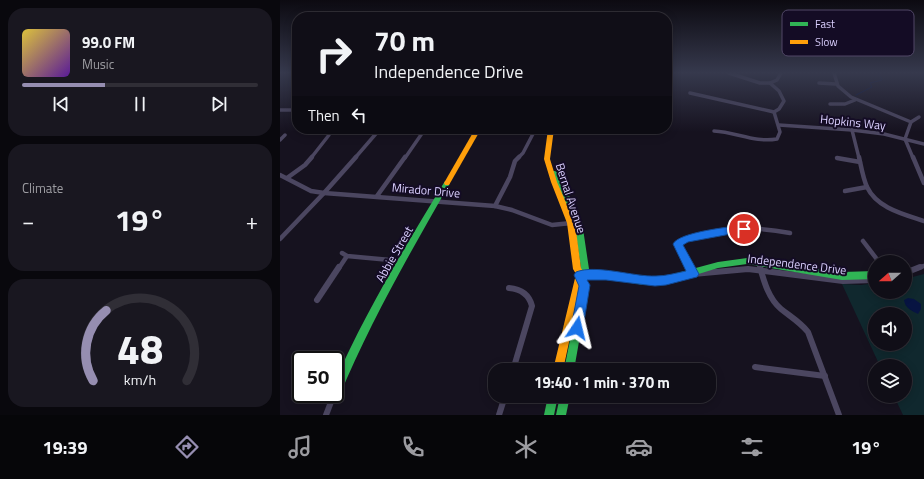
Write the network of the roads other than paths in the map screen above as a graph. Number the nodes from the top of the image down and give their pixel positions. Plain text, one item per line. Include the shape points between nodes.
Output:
1 (780, 92) edge
2 (844, 92) edge
3 (690, 93) dead end
4 (855, 100) junction
5 (830, 104) dead end
6 (280, 110) edge
7 (292, 110) edge
8 (774, 112) junction
9 (919, 117) dead end
10 (911, 122) junction
11 (779, 125) junction
12 (852, 130) junction
13 (714, 131) dead end
14 (376, 134) edge
15 (420, 134) edge
16 (475, 134) edge
17 (533, 134) edge
18 (552, 134) edge
19 (552, 134) edge
20 (285, 135) dead end
21 (329, 135) dead end
22 (905, 139) junction
23 (280, 140) edge
24 (924, 144) edge
25 (837, 158) dead end
26 (860, 162) junction
27 (280, 175) edge
28 (287, 178) junction
29 (924, 183) edge
30 (866, 187) junction
31 (845, 191) dead end
32 (324, 193) junction
33 (377, 196) junction
34 (438, 201) junction
35 (495, 206) junction
36 (924, 221) edge
37 (571, 223) junction
38 (790, 232) dead end
39 (280, 239) edge
40 (863, 241) dead end
41 (874, 255) edge
42 (401, 261) junction
43 (758, 262) junction
44 (924, 266) edge
45 (760, 270) junction
46 (912, 270) edge
47 (579, 274) junction
48 (693, 274) junction
49 (868, 275) edge
50 (868, 280) edge
51 (509, 288) dead end
52 (317, 300) dead end
53 (515, 363) edge
54 (560, 363) edge
55 (570, 363) edge
56 (755, 367) dead end
57 (344, 373) edge
58 (825, 376) junction
59 (331, 403) edge
60 (502, 403) edge
61 (552, 403) edge
62 (563, 403) edge
63 (326, 415) edge
64 (498, 415) edge
65 (549, 415) edge
66 (561, 415) edge
67 (839, 415) edge

1 - 8 street via 784,101
2 - 4 street
3 - 8 street
4 - 5 street
4 - 10 street
6 - 7 street
8 - 11 street
9 - 10 street
10 - 22 street
11 - 12 street, Hopkins Way
11 - 13 street via 779,136 770,141
12 - 22 street, Hopkins Way
12 - 26 street
14 - 32 street
15 - 33 street
16 - 34 main road, Abbie Street
17 - 35 street via 523,153 515,161
18 - 37 main road, Bernal Avenue via 547,159
19 - 47 main road, Bernal Avenue via 552,166 578,222 584,269
20 - 23 street
21 - 28 street via 305,165
22 - 24 street, Hopkins Way
22 - 29 street
25 - 26 street
26 - 30 street
27 - 28 street, Mirador Drive
28 - 32 street, Mirador Drive via 311,191
30 - 31 street
30 - 36 street via 880,203 899,213
32 - 33 street, Mirador Drive
32 - 39 street
33 - 34 street, Mirador Drive
34 - 35 street, Mirador Drive
34 - 42 main road, Abbie Street
35 - 37 street, Mirador Drive via 552,225
37 - 47 main road, Bernal Avenue
38 - 48 street via 735,229 685,238 678,244
40 - 41 street
42 - 52 street via 344,254
42 - 57 main road, Abbie Street
43 - 45 street
43 - 48 main road, Independence Drive via 731,262
43 - 49 main road, Independence Drive via 842,276
44 - 46 street
45 - 48 street, Independence Drive via 736,268
45 - 50 street, Independence Drive via 842,281
45 - 58 street via 772,299 782,310 800,321 808,332
47 - 48 main road, Independence Drive via 655,281
47 - 54 main road, Bernal Avenue
47 - 55 main road, Bernal Avenue via 585,285
51 - 53 street via 526,294 532,306
56 - 58 street
58 - 67 street
59 - 63 street, Abbie Street
60 - 64 street
61 - 65 main road
62 - 66 main road

